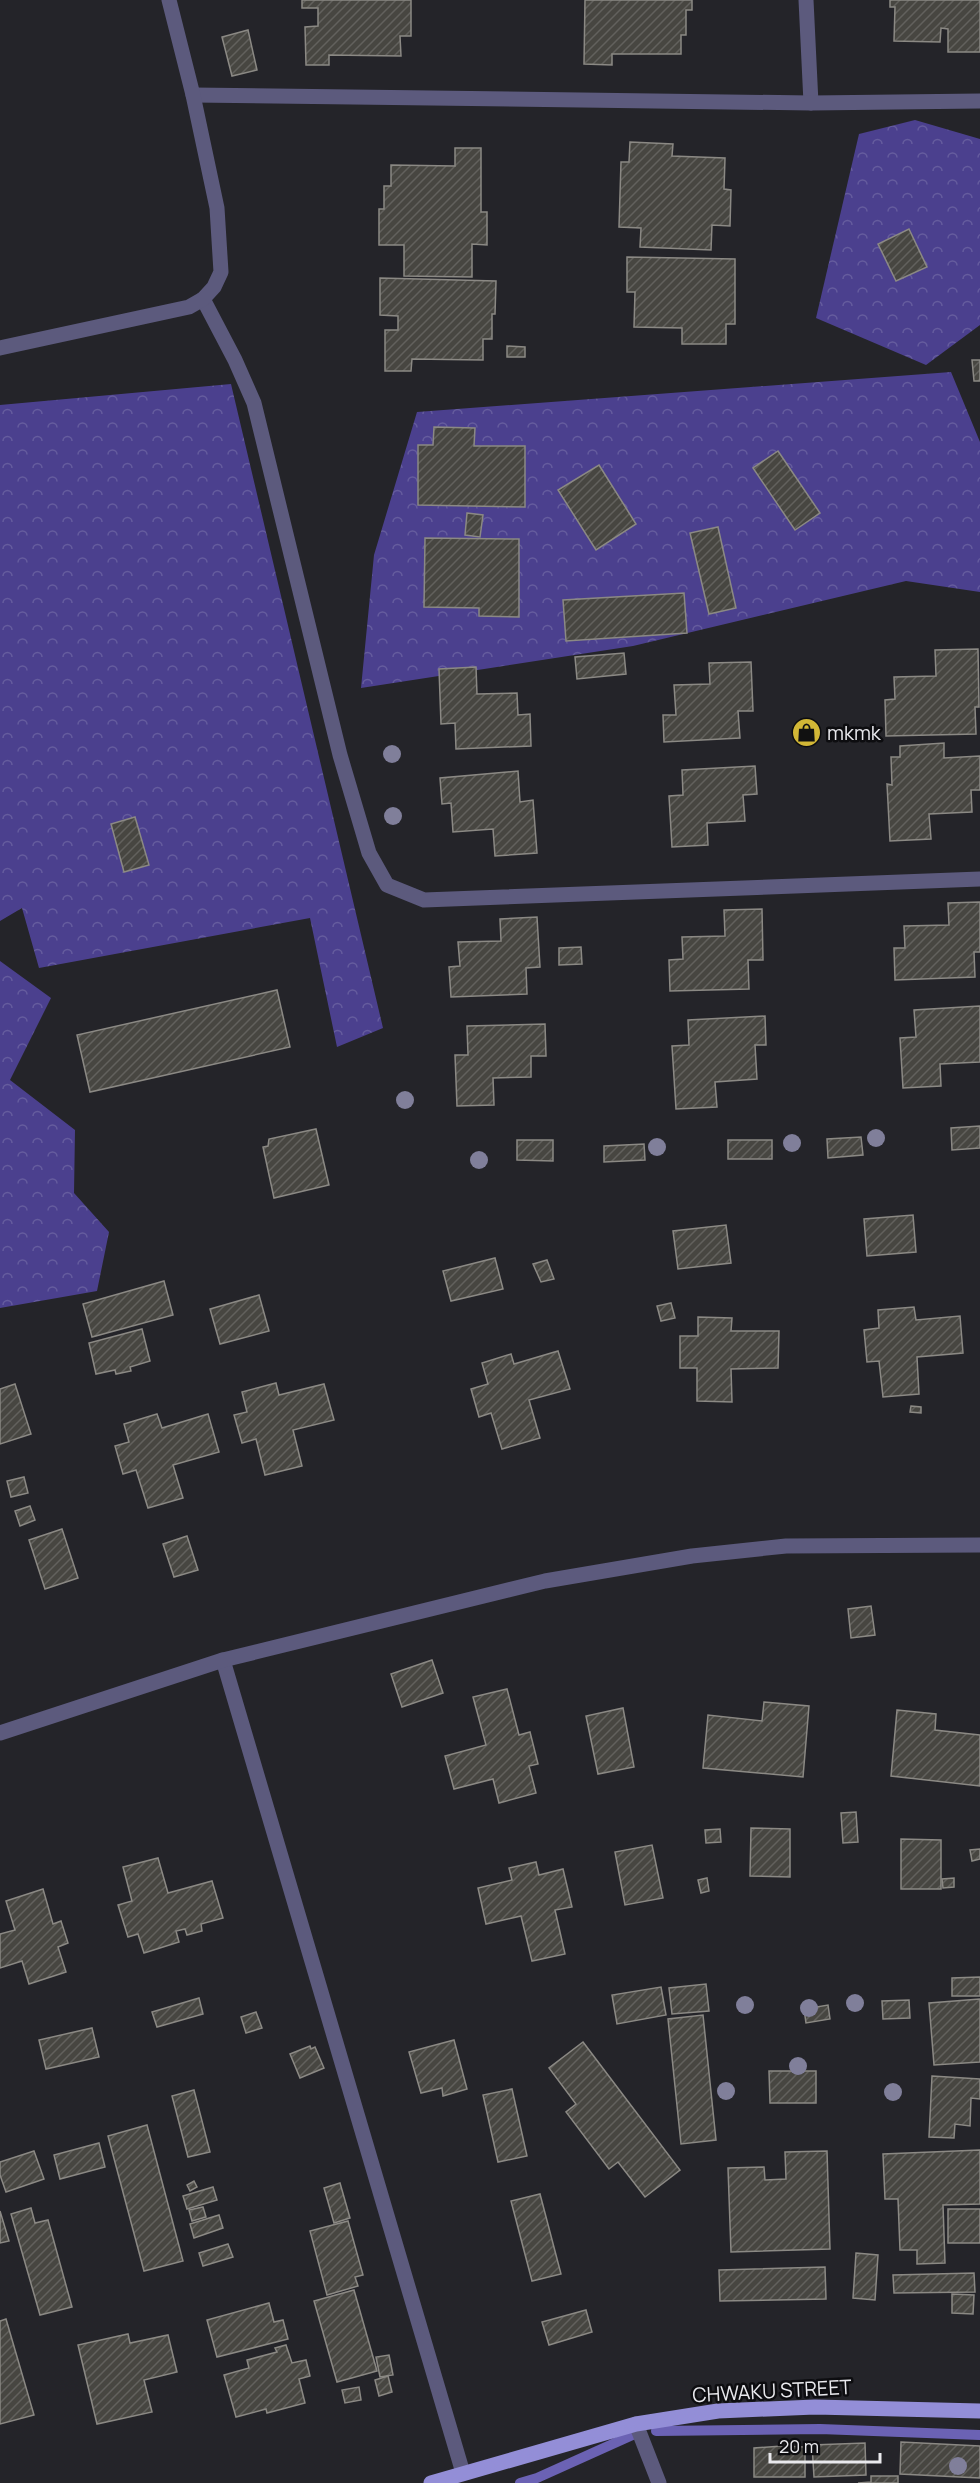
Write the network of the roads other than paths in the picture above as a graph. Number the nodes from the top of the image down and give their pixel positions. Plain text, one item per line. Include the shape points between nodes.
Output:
1 (169, 0) edge
2 (806, 0) edge
3 (193, 96) junction
4 (980, 101) edge
5 (811, 103) junction
6 (203, 299) junction
7 (0, 348) edge
8 (980, 879) edge
9 (980, 1545) edge
10 (223, 1660) junction
11 (0, 1733) edge
12 (980, 2411) edge
13 (636, 2424) junction
14 (463, 2473) junction
15 (431, 2483) edge
16 (659, 2483) edge

1 - 3 street
2 - 5 street
3 - 5 street
3 - 6 street via 217,208 221,272
4 - 5 street
6 - 7 street via 189,307
6 - 8 street via 254,403 340,755 369,853 387,885 424,900
9 - 10 street via 786,1546 692,1556 545,1581
10 - 11 street
10 - 14 street
12 - 13 main road, CHWAKU STREET via 794,2408 718,2411
13 - 14 main road, CHWAKU STREET
13 - 16 street
14 - 15 main road, CHWAKU STREET

